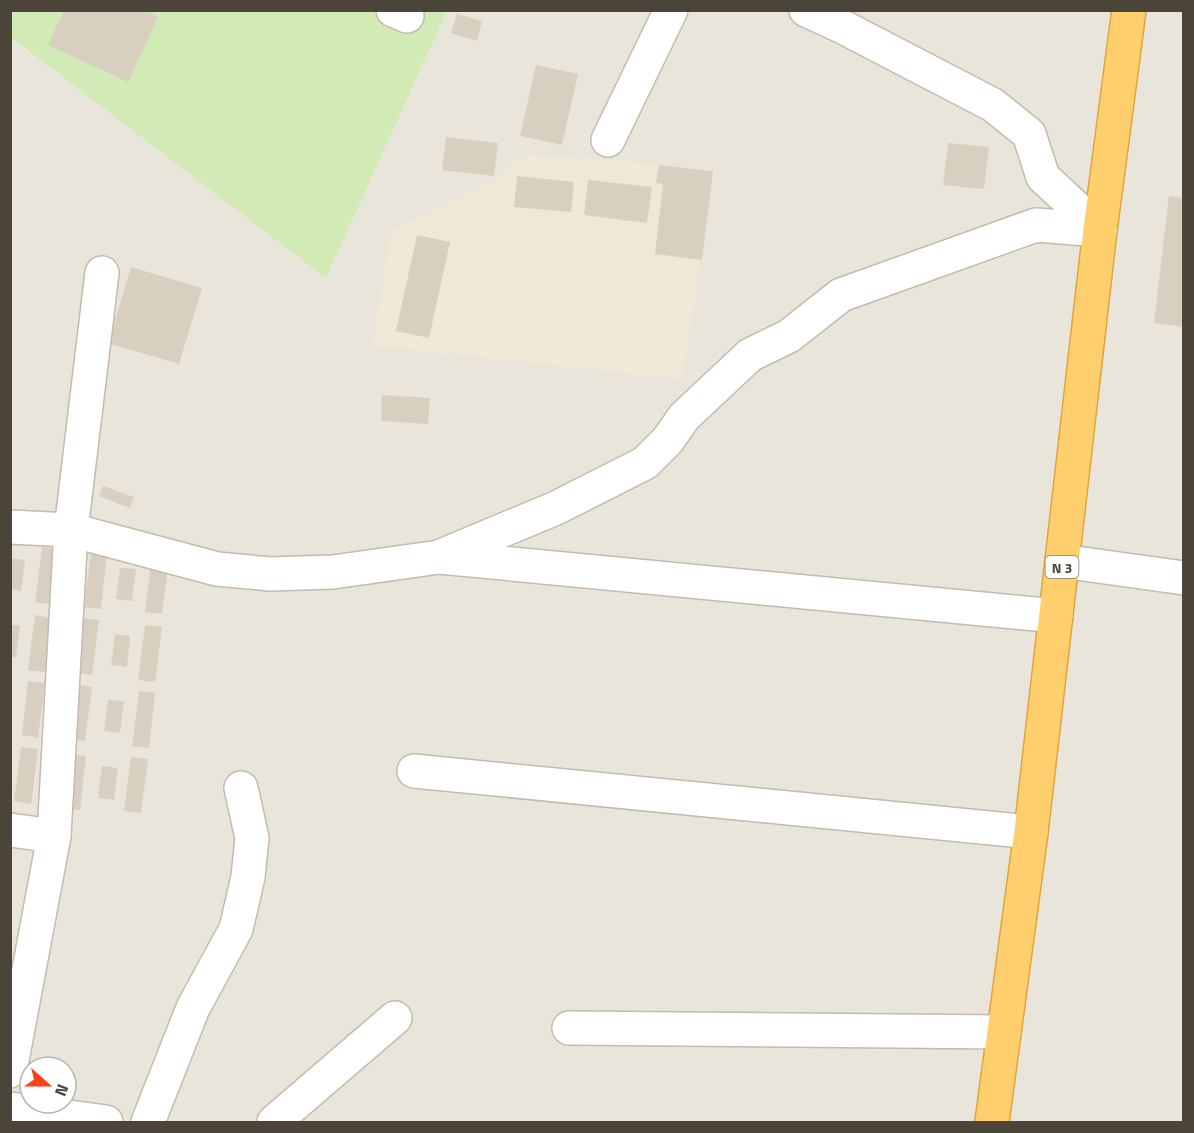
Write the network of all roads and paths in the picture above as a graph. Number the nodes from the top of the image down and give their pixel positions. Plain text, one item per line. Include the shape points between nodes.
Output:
1 (671, 10) edge
2 (806, 10) edge
3 (1129, 10) edge
4 (608, 140) dead end
5 (1043, 177) junction
6 (1036, 225) junction
7 (1100, 230) junction
8 (102, 273) dead end
9 (10, 527) edge
10 (71, 530) junction
11 (439, 558) junction
12 (1062, 561) junction
13 (1184, 578) edge
14 (1056, 616) junction
15 (414, 771) dead end
16 (242, 788) dead end
17 (10, 830) edge
18 (1031, 832) junction
19 (54, 836) junction
20 (395, 1018) dead end
21 (569, 1028) dead end
22 (1004, 1032) junction
23 (10, 1071) edge
24 (10, 1109) edge
25 (106, 1122) edge
26 (148, 1122) edge
27 (274, 1122) edge
28 (992, 1122) edge

1 - 4 street
2 - 5 street via 993,105 1029,134
3 - 7 highway, N 3
5 - 6 street
5 - 7 street
6 - 7 street
6 - 11 street via 841,295 789,336 750,355 684,417 645,463 556,508
7 - 12 highway, N 3
8 - 10 street
9 - 10 street
10 - 11 street via 218,569 270,574 333,572
10 - 19 street
11 - 14 street
12 - 13 street
12 - 14 highway, N 3
14 - 18 highway, N 3
15 - 18 street
16 - 26 street via 252,838 236,929 193,1008
17 - 19 street
18 - 22 highway, N 3
19 - 23 street
20 - 27 street
21 - 22 street
22 - 28 highway, N 3
24 - 25 street

